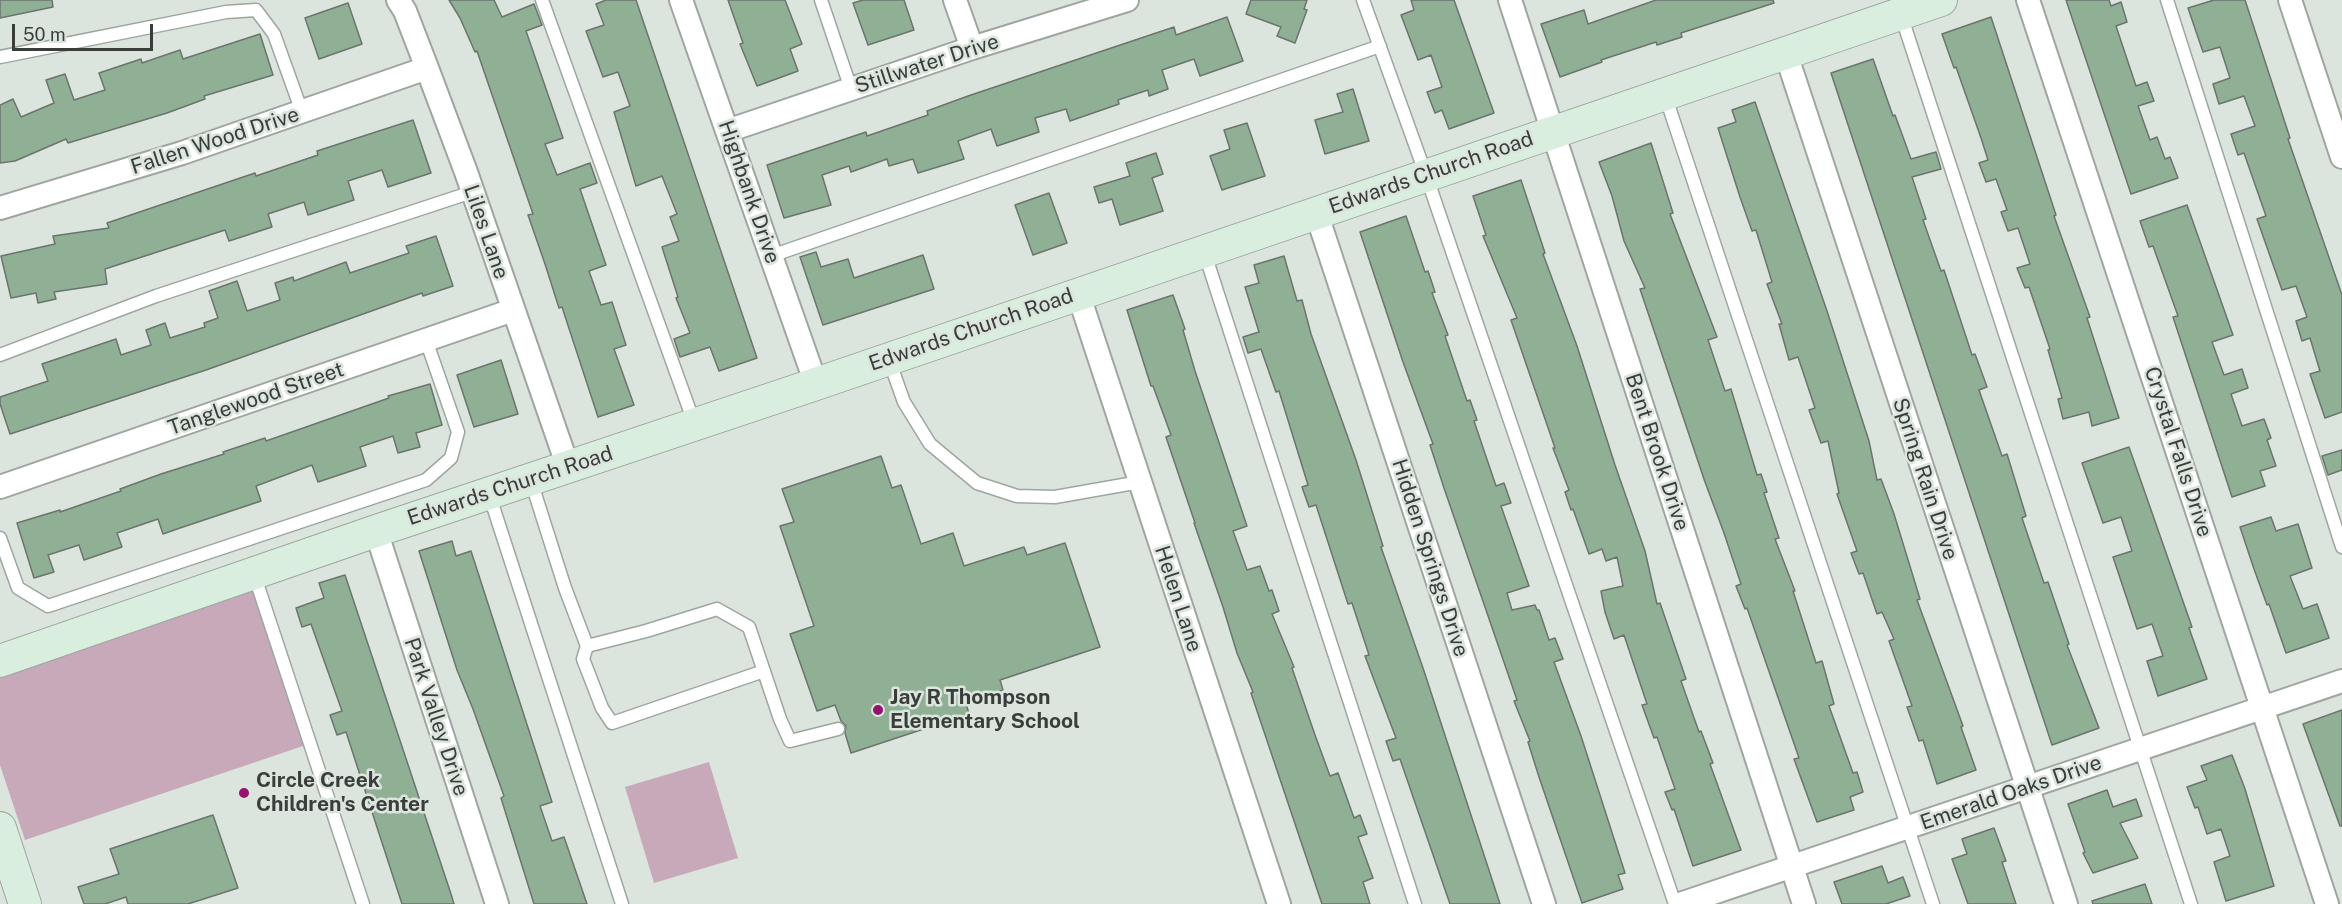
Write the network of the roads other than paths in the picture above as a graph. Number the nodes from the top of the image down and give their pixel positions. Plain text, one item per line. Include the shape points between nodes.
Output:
1 (398, 0) edge
2 (542, 0) edge
3 (681, 0) edge
4 (821, 0) edge
5 (956, 0) edge
6 (1127, 0) edge
7 (1363, 0) edge
8 (1941, 0) edge
9 (2028, 0) edge
10 (2167, 0) edge
11 (2290, 0) edge
12 (1515, 2) edge
13 (1090, 5) edge
14 (1901, 14) junction
15 (1380, 46) junction
16 (972, 48) junction
17 (1786, 54) junction
18 (0, 57) edge
19 (427, 68) junction
20 (851, 89) junction
21 (1665, 94) junction
22 (302, 112) junction
23 (727, 131) junction
24 (1553, 132) junction
25 (2342, 157) edge
26 (1426, 174) junction
27 (472, 192) junction
28 (0, 208) edge
29 (1316, 212) junction
30 (1204, 250) junction
31 (771, 256) junction
32 (1078, 293) junction
33 (513, 310) junction
34 (426, 340) junction
35 (0, 355) edge
36 (888, 359) junction
37 (816, 384) junction
38 (695, 425) junction
39 (568, 468) junction
40 (530, 480) junction
41 (1, 482) edge
42 (1140, 482) junction
43 (488, 494) junction
44 (376, 531) junction
45 (0, 538) edge
46 (2342, 547) edge
47 (254, 573) junction
48 (587, 646) junction
49 (0, 661) edge
50 (764, 671) junction
51 (2342, 681) edge
52 (2262, 708) junction
53 (838, 729) dead end
54 (2140, 749) junction
55 (2027, 787) junction
56 (1908, 827) junction
57 (0, 828) edge
58 (1791, 867) junction
59 (1277, 903) edge
60 (25, 904) edge
61 (363, 904) edge
62 (497, 904) edge
63 (622, 904) edge
64 (1415, 904) edge
65 (1544, 904) edge
66 (1675, 904) edge
67 (1680, 904) edge
68 (1804, 904) edge
69 (1933, 904) edge
70 (2066, 904) edge
71 (2192, 904) edge
72 (2327, 904) edge

1 - 19 street, Liles Lane
2 - 38 lane
3 - 23 street, Highbank Drive
4 - 20 lane
5 - 16 street
6 - 13 street, Stillwater Drive
7 - 15 lane
8 - 14 street, Edwards Church Road
9 - 52 street, Crystal Falls Drive
10 - 46 lane
11 - 25 street
12 - 24 street, Bent Brook Drive
13 - 16 street, Stillwater Drive
14 - 17 street, Edwards Church Road
14 - 54 lane
15 - 26 lane
15 - 31 lane
16 - 20 street, Stillwater Drive
17 - 21 street, Edwards Church Road
17 - 55 street, Spring Rain Drive
18 - 22 lane via 226,12 256,10 274,34
19 - 22 street, Fallen Wood Drive
19 - 27 street, Liles Lane
20 - 23 street, Stillwater Drive
21 - 24 street, Edwards Church Road
21 - 56 lane
22 - 28 street, Fallen Wood Drive
23 - 31 street, Highbank Drive
24 - 26 street, Edwards Church Road
24 - 58 street, Bent Brook Drive
26 - 29 street, Edwards Church Road
26 - 66 lane
27 - 33 street, Liles Lane
27 - 35 lane via 156,296
29 - 30 street, Edwards Church Road
29 - 65 street, Hidden Springs Drive
30 - 32 street, Edwards Church Road
30 - 64 lane
31 - 37 street, Highbank Drive
32 - 36 street, Edwards Church Road
32 - 42 street, Helen Lane
33 - 34 street, Tanglewood Street
33 - 39 street, Liles Lane
34 - 41 street, Tanglewood Street
34 - 45 lane via 458,432 451,458 426,480 48,606 18,588
36 - 37 street, Edwards Church Road
36 - 42 lane via 904,402 930,444 977,483 1017,496 1055,497
37 - 38 street, Edwards Church Road
38 - 39 street, Edwards Church Road
39 - 40 street, Edwards Church Road
40 - 43 street, Edwards Church Road
40 - 48 lane
42 - 59 street, Helen Lane
43 - 44 street, Edwards Church Road
43 - 63 lane
44 - 47 street, Edwards Church Road
44 - 62 street, Park Valley Drive
47 - 49 street, Edwards Church Road
47 - 61 lane
48 - 50 lane via 717,609 750,627
48 - 50 lane via 583,659 612,723
50 - 53 lane via 790,741
51 - 52 street, Emerald Oaks Drive
52 - 54 street, Emerald Oaks Drive
52 - 72 street, Crystal Falls Drive
54 - 55 street, Emerald Oaks Drive
54 - 71 lane
55 - 56 street, Emerald Oaks Drive
55 - 70 street, Spring Rain Drive
56 - 58 street, Emerald Oaks Drive
56 - 69 lane
57 - 60 street
58 - 67 street, Emerald Oaks Drive
58 - 68 street, Bent Brook Drive

